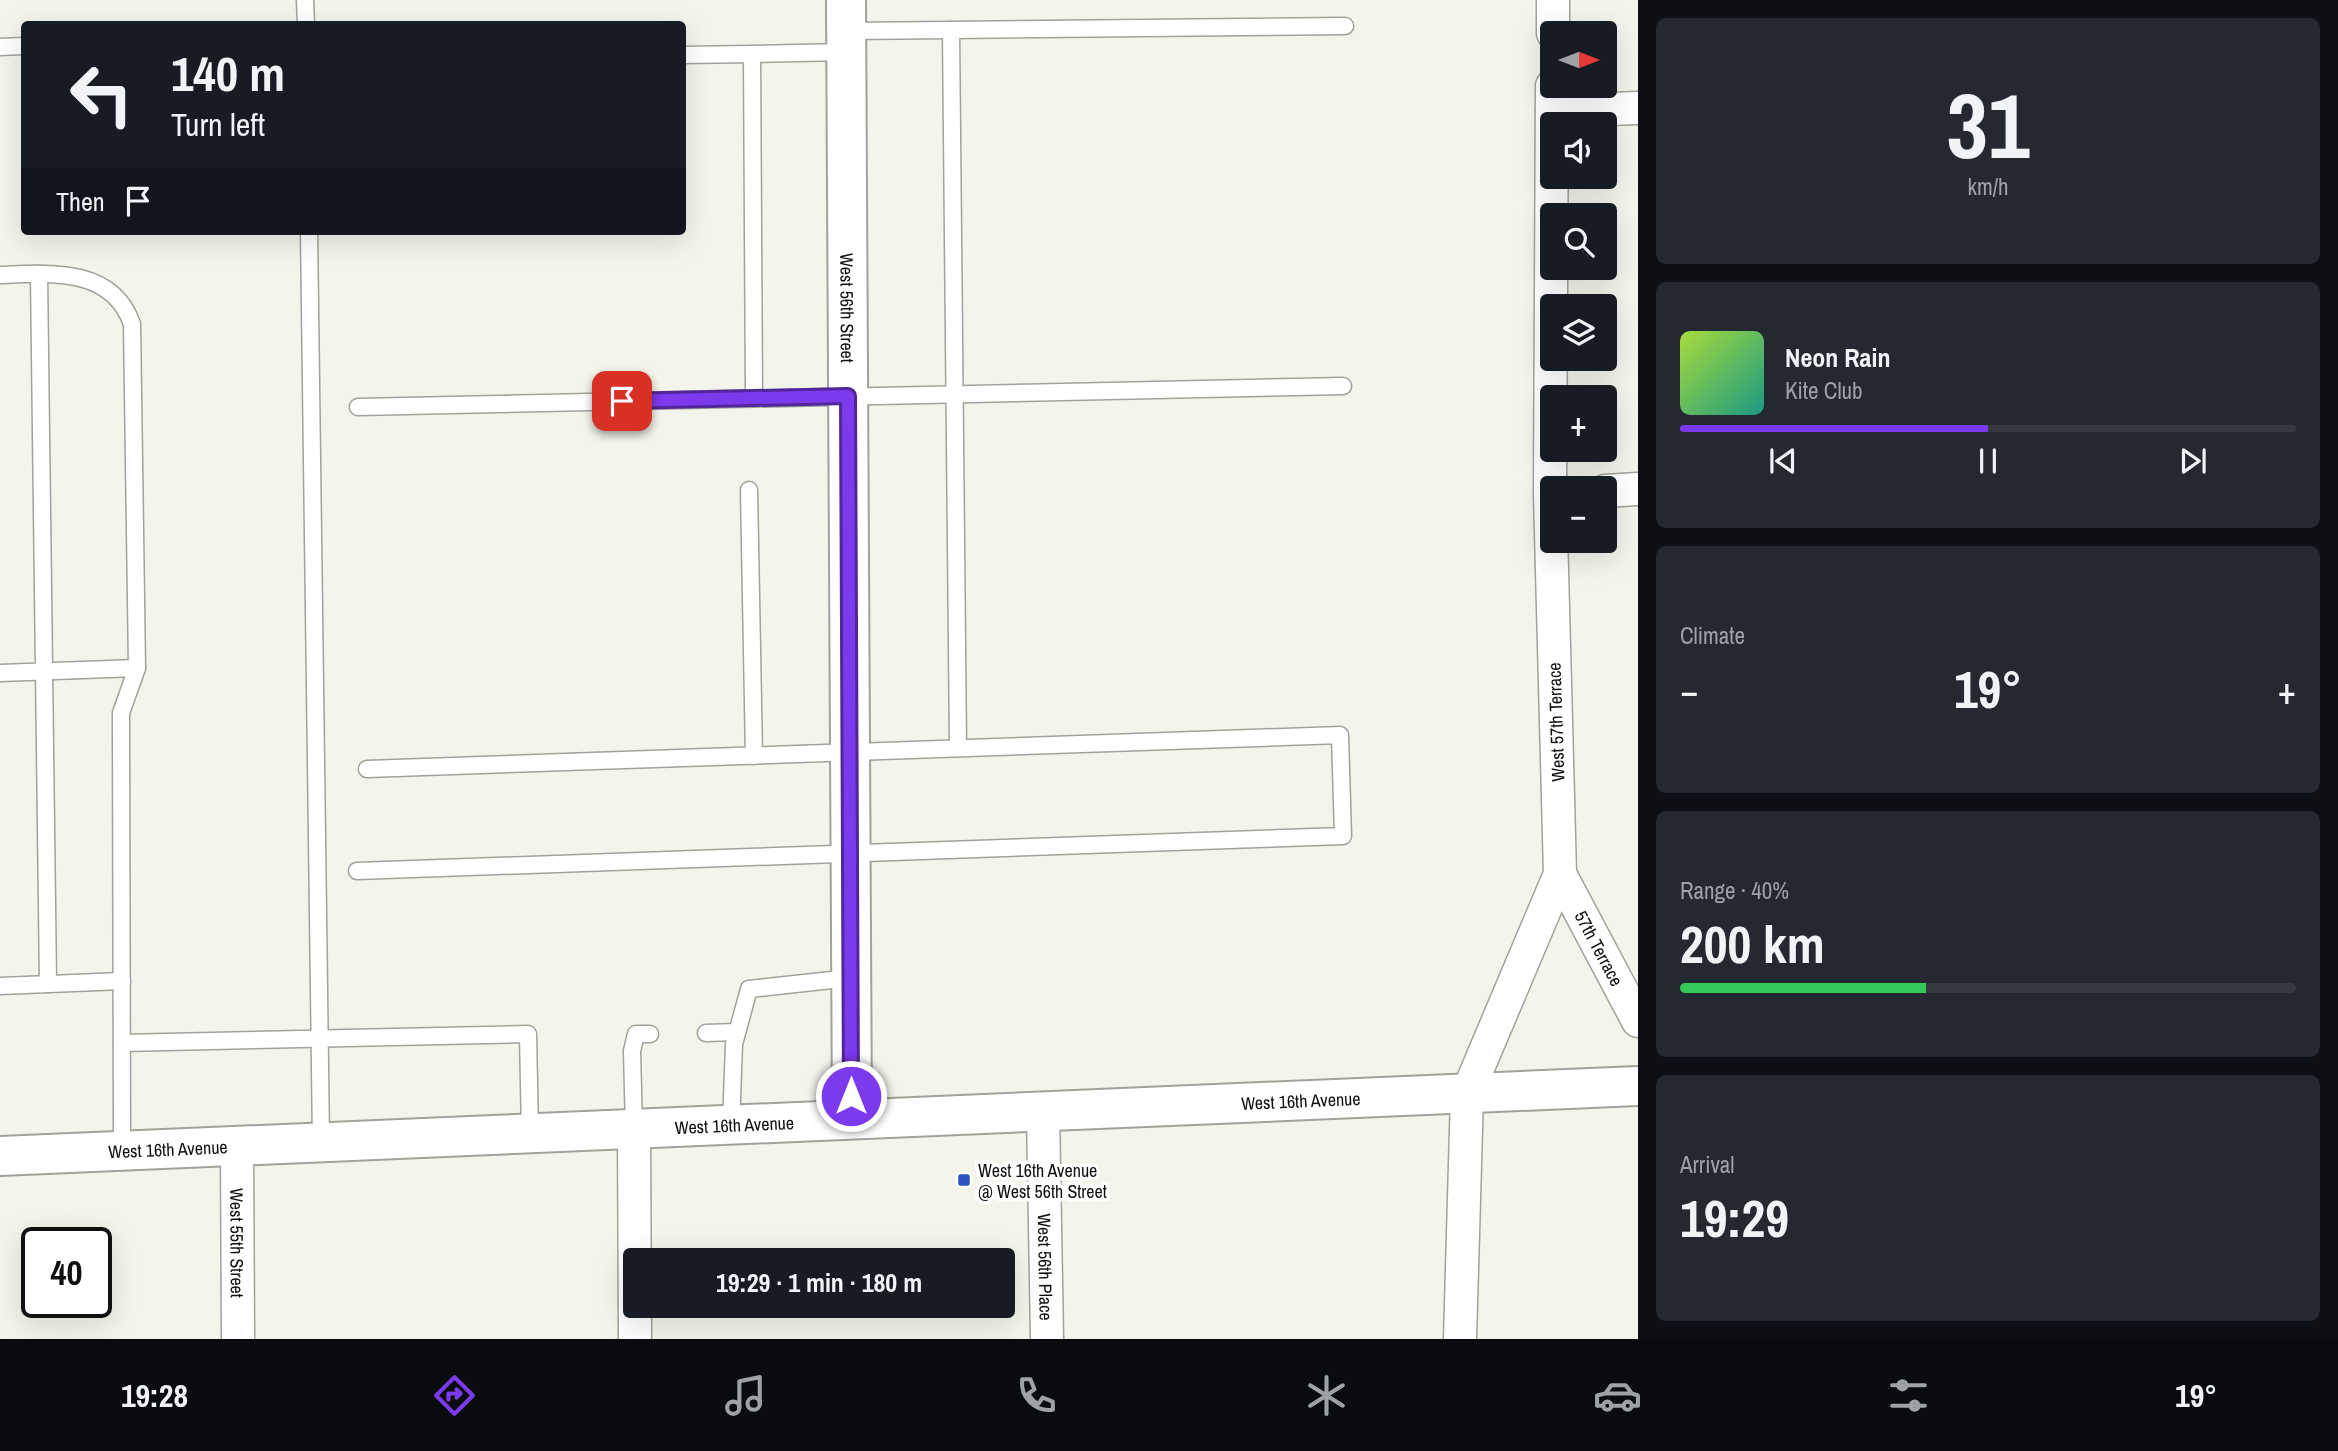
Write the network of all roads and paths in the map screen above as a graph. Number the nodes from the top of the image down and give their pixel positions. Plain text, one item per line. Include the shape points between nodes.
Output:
1 (305, 0) edge
2 (1553, 0) edge
3 (306, 21) edge
4 (1552, 21) edge
5 (1345, 26) dead end
6 (846, 28) edge
7 (951, 30) junction
8 (21, 46) edge
9 (0, 47) edge
10 (751, 54) junction
11 (686, 55) edge
12 (1552, 98) edge
13 (1638, 108) edge
14 (309, 235) edge
15 (39, 274) junction
16 (0, 275) edge
17 (1343, 386) dead end
18 (955, 394) junction
19 (848, 396) junction
20 (754, 398) junction
21 (358, 407) dead end
22 (1551, 476) edge
23 (1638, 489) edge
24 (749, 490) dead end
25 (1617, 490) edge
26 (1552, 553) edge
27 (137, 668) junction
28 (43, 672) junction
29 (0, 673) edge
30 (958, 748) junction
31 (849, 752) junction
32 (754, 755) junction
33 (367, 769) dead end
34 (850, 854) junction
35 (357, 871) dead end
36 (1560, 874) junction
37 (850, 978) junction
38 (122, 981) junction
39 (48, 984) junction
40 (3, 989) edge
41 (1638, 1021) edge
42 (706, 1032) dead end
43 (737, 1032) junction
44 (650, 1034) dead end
45 (319, 1039) junction
46 (122, 1043) junction
47 (1638, 1086) edge
48 (1467, 1094) junction
49 (1043, 1111) junction
50 (852, 1119) junction
51 (731, 1125) junction
52 (634, 1129) junction
53 (530, 1133) junction
54 (321, 1142) junction
55 (237, 1145) junction
56 (122, 1150) junction
57 (0, 1156) edge
58 (238, 1339) edge
59 (635, 1339) edge
60 (1047, 1339) edge
61 (1460, 1339) edge

1 - 3 lane
2 - 4 street
5 - 7 lane
6 - 7 lane
6 - 10 lane
6 - 19 main road, West 56th Street
7 - 18 lane
8 - 9 lane
10 - 11 lane
10 - 20 lane
12 - 13 street
12 - 22 street, West 57th Terrace
14 - 45 lane
15 - 16 lane
15 - 27 lane via 59,273 104,287 125,305 132,324
15 - 28 lane
17 - 18 lane
18 - 19 lane
18 - 30 lane
19 - 20 lane
19 - 31 main road, West 56th Street
20 - 21 lane
23 - 25 street
24 - 32 lane
26 - 36 street, West 57th Terrace
27 - 28 lane
27 - 38 lane via 121,713
28 - 29 lane
28 - 39 lane
30 - 31 lane
30 - 34 lane via 1340,735 1343,836
31 - 32 lane
31 - 34 main road, West 56th Street
32 - 33 lane
34 - 35 lane
34 - 37 main road, West 56th Street
36 - 41 street, 57th Terrace
36 - 48 street, West 57th Terrace
37 - 43 lane via 749,989
37 - 50 main road, West 56th Street
38 - 39 lane
38 - 46 lane
39 - 40 lane
42 - 43 lane
43 - 51 lane
44 - 52 lane via 636,1034 632,1051
45 - 46 lane
45 - 53 lane via 528,1034
45 - 54 lane
46 - 56 lane
47 - 48 main road, West 16th Avenue
48 - 49 main road, West 16th Avenue
48 - 61 street, West 57th Terrace
49 - 50 main road, West 16th Avenue
49 - 60 street, West 56th Place
50 - 51 main road, West 16th Avenue
51 - 52 main road, West 16th Avenue
52 - 53 main road, West 16th Avenue
52 - 59 street
53 - 54 main road, West 16th Avenue
54 - 55 main road, West 16th Avenue
55 - 56 main road, West 16th Avenue
55 - 58 street, West 55th Street
56 - 57 main road, West 16th Avenue

